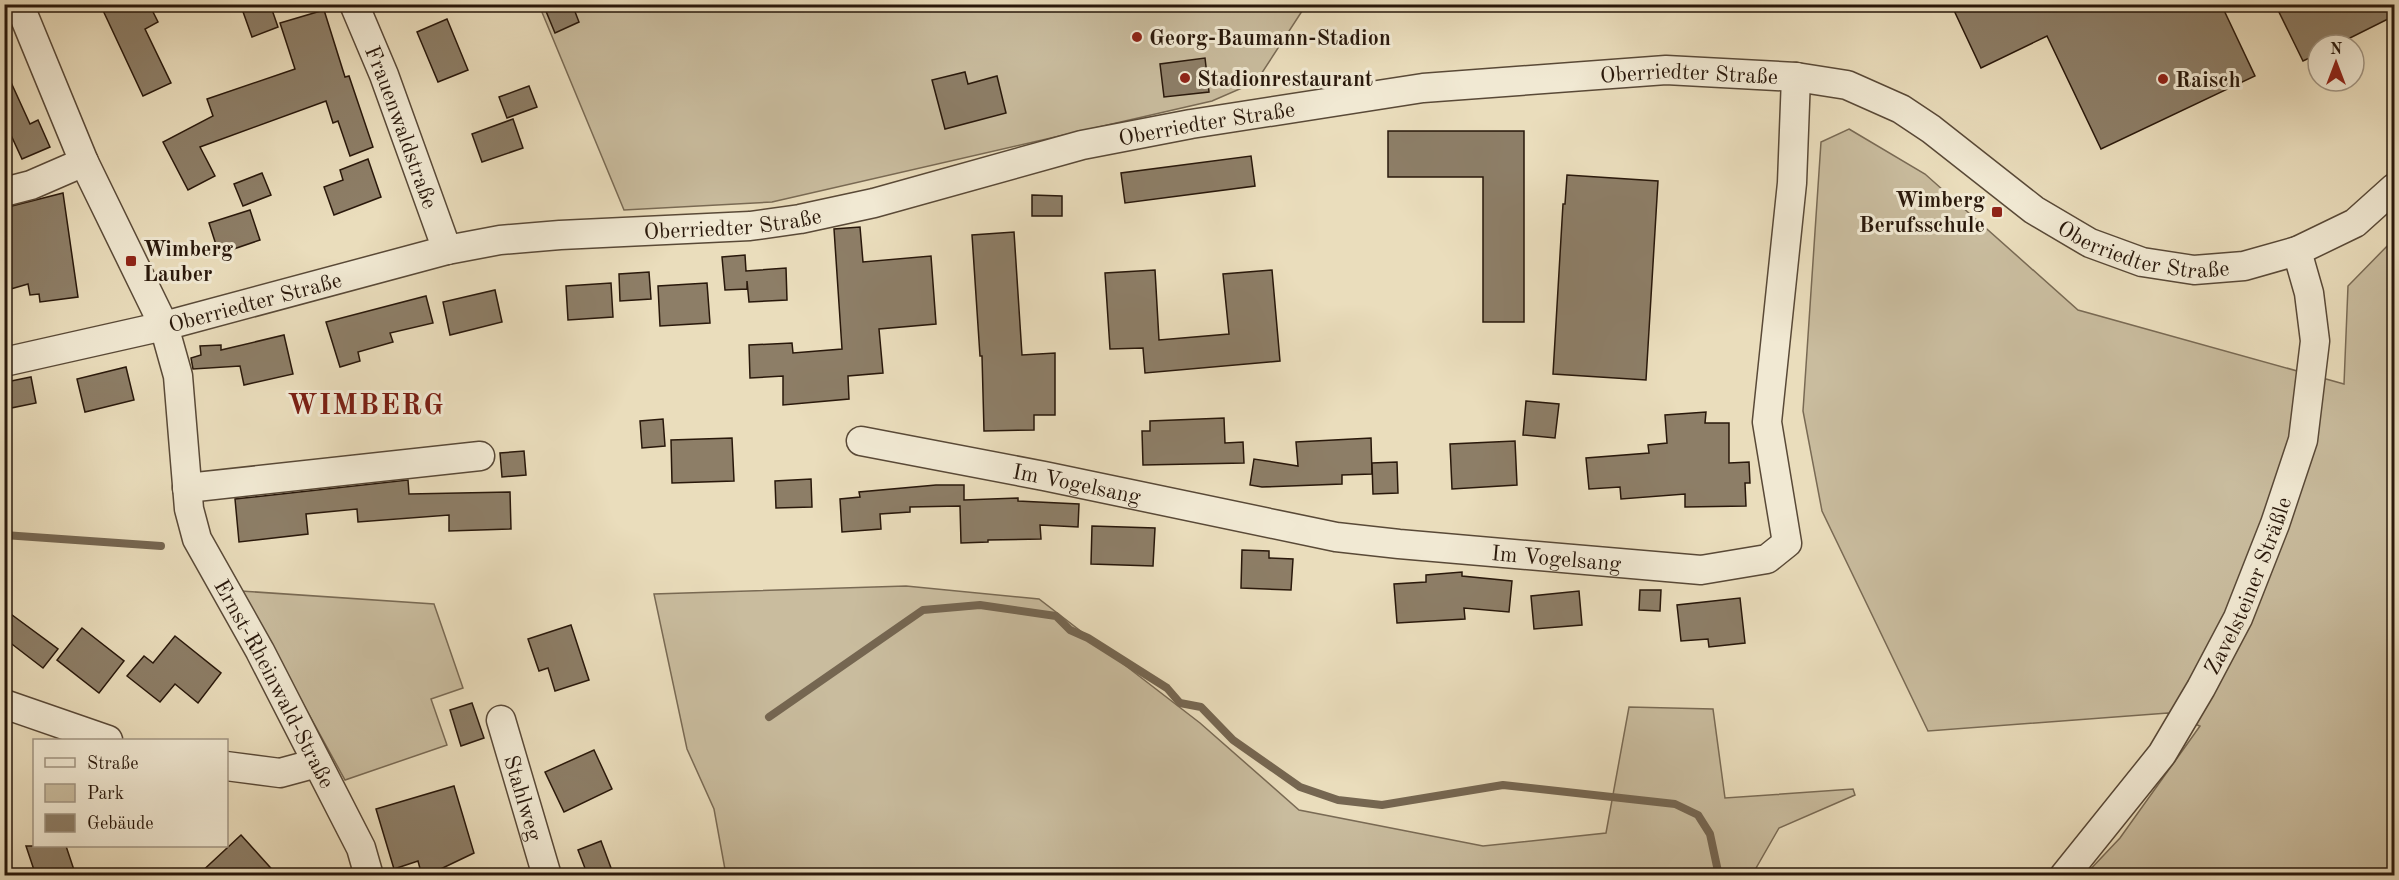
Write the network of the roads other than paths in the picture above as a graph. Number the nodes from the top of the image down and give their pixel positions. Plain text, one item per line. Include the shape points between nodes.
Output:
1 (19, 4) edge
2 (354, 4) edge
3 (1796, 77) junction
4 (84, 162) junction
5 (2394, 188) edge
6 (4, 192) edge
7 (447, 250) junction
8 (2297, 251) junction
9 (164, 326) junction
10 (4, 362) edge
11 (861, 441) dead end
12 (480, 456) dead end
13 (188, 488) junction
14 (4, 704) edge
15 (501, 720) dead end
16 (102, 739) edge
17 (317, 763) junction
18 (228, 766) edge
19 (369, 876) edge
20 (547, 876) edge
21 (2064, 876) edge

1 - 4 street, Ernst-Rheinwald-Straße
2 - 7 street, Frauenwaldstraße
3 - 7 street, Oberriedter Straße via 1666,70 1424,88 1082,145 874,203 800,219 750,226 500,240
3 - 8 street, Oberriedter Straße via 1847,85 1901,109 2034,210 2090,243 2142,262 2194,270 2244,266
3 - 11 street, Im Vogelsang via 1792,183 1767,422 1787,543 1767,560 1701,570 1336,537
4 - 6 street
4 - 9 street, Ernst-Rheinwald-Straße
5 - 8 street, Oberriedter Straße via 2355,223
7 - 9 street, Oberriedter Straße
8 - 21 street, Zavelsteiner Sträßle via 2309,293 2315,340 2303,440 2275,524 2238,618 2162,754
9 - 10 street, Oberriedter Straße
9 - 13 street, Ernst-Rheinwald-Straße via 178,376
12 - 13 street
13 - 17 street, Ernst-Rheinwald-Straße via 197,539
14 - 16 street
15 - 20 street, Stahlweg
17 - 18 street via 280,773
17 - 19 street, Ernst-Rheinwald-Straße via 361,848

